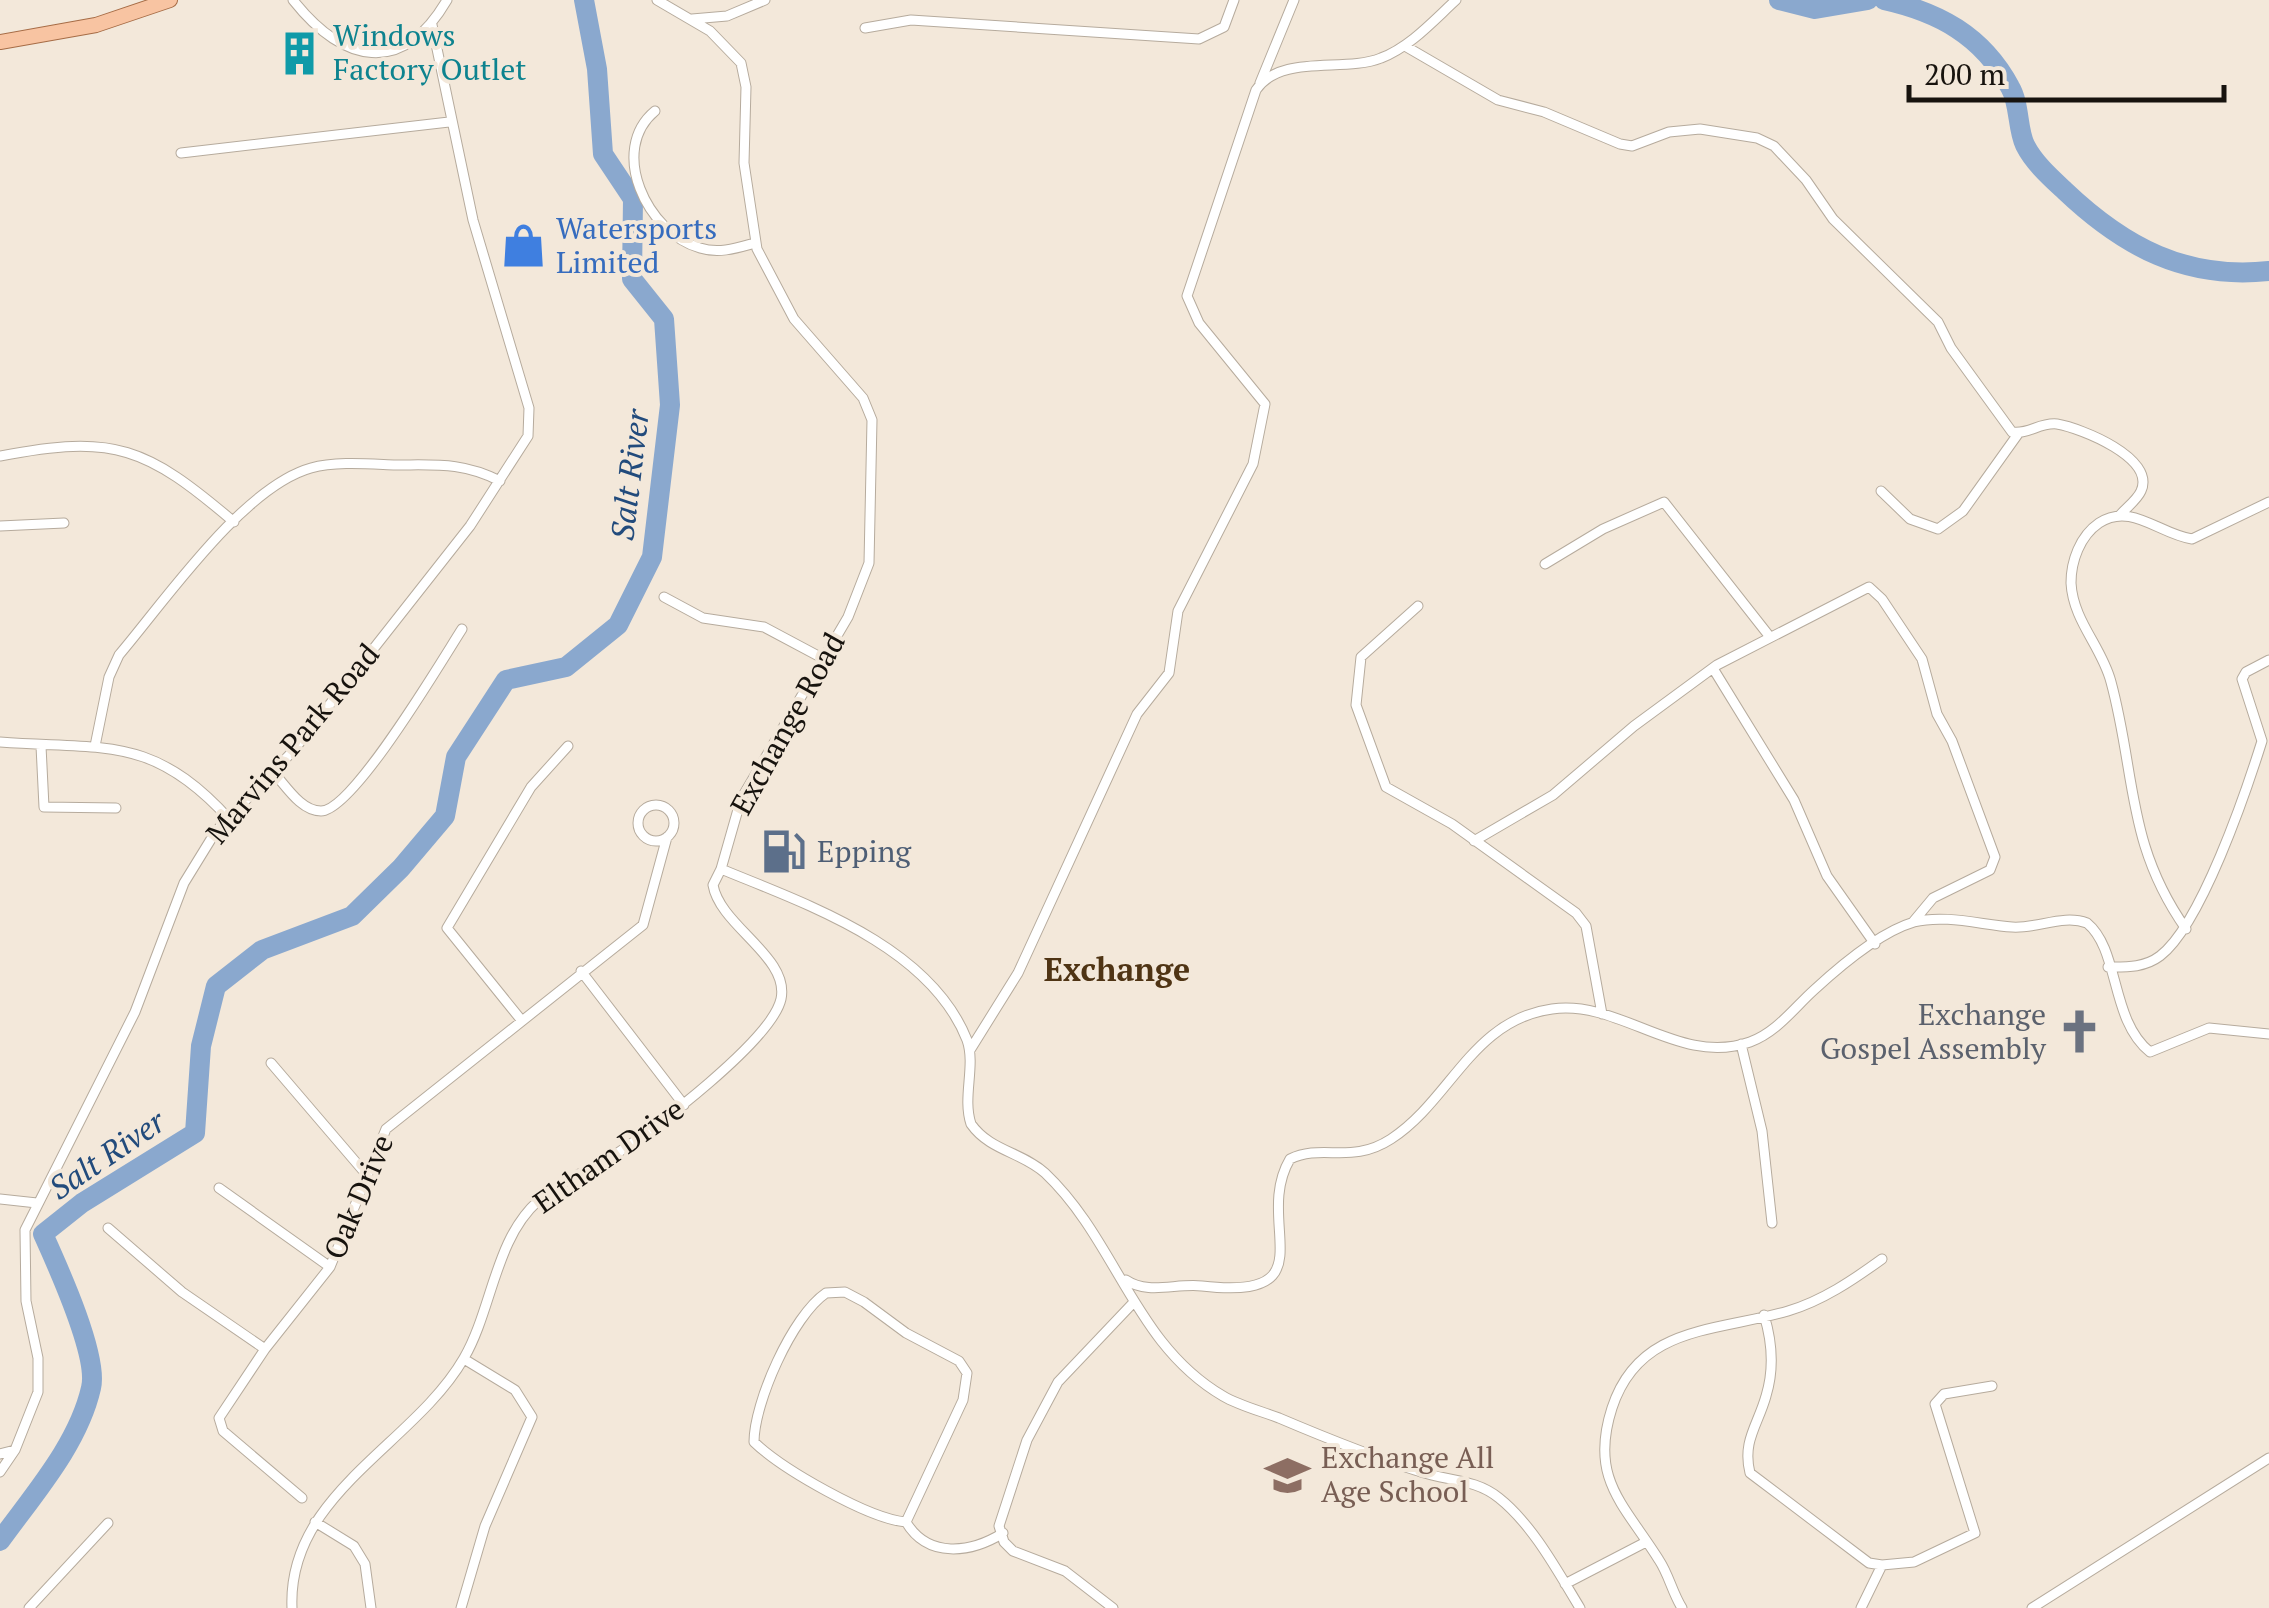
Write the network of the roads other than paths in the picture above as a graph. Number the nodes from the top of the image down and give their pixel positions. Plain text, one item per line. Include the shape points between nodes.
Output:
1 (170, 0) edge
2 (293, 0) edge
3 (447, 0) edge
4 (657, 0) edge
5 (764, 0) edge
6 (1234, 0) edge
7 (1294, 0) edge
8 (1456, 0) edge
9 (690, 19) junction
10 (432, 25) junction
11 (865, 28) dead end
12 (0, 42) edge
13 (1405, 46) junction
14 (1259, 86) junction
15 (654, 111) dead end
16 (450, 122) junction
17 (181, 153) dead end
18 (755, 243) junction
19 (2018, 434) junction
20 (0, 456) edge
21 (500, 481) junction
22 (1881, 492) dead end
23 (2269, 502) edge
24 (2120, 515) junction
25 (234, 522) junction
26 (64, 523) dead end
27 (0, 526) edge
28 (1544, 564) dead end
29 (664, 597) dead end
30 (1418, 606) dead end
31 (462, 629) dead end
32 (1770, 637) junction
33 (824, 660) junction
34 (2269, 660) edge
35 (1714, 670) junction
36 (0, 742) edge
37 (41, 746) junction
38 (96, 746) junction
39 (568, 746) dead end
40 (274, 772) junction
41 (116, 808) dead end
42 (230, 820) junction
43 (667, 837) junction
44 (653, 841) junction
45 (1474, 842) junction
46 (662, 855) junction
47 (721, 868) junction
48 (1913, 922) junction
49 (2186, 929) junction
50 (1875, 944) junction
51 (2108, 968) junction
52 (581, 972) junction
53 (1602, 1014) junction
54 (522, 1021) junction
55 (2269, 1034) edge
56 (1742, 1044) junction
57 (970, 1050) junction
58 (271, 1064) dead end
59 (684, 1105) junction
60 (366, 1174) junction
61 (219, 1188) dead end
62 (0, 1200) edge
63 (37, 1203) junction
64 (1772, 1223) dead end
65 (108, 1228) dead end
66 (1882, 1259) dead end
67 (330, 1267) junction
68 (1124, 1279) junction
69 (1134, 1302) junction
70 (1764, 1315) junction
71 (264, 1350) junction
72 (464, 1359) junction
73 (1992, 1386) dead end
74 (15, 1450) junction
75 (0, 1454) edge
76 (2269, 1458) edge
77 (0, 1472) edge
78 (302, 1498) dead end
79 (108, 1522) dead end
80 (315, 1522) junction
81 (906, 1522) junction
82 (1003, 1532) junction
83 (1646, 1542) junction
84 (1882, 1565) junction
85 (1565, 1584) junction
86 (29, 1608) edge
87 (292, 1608) edge
88 (370, 1608) edge
89 (461, 1608) edge
90 (1113, 1608) edge
91 (1580, 1608) edge
92 (1682, 1608) edge
93 (1860, 1608) edge
94 (2032, 1608) edge

1 - 12 main road via 96,24
2 - 10 street via 326,36 380,54 404,48
3 - 10 street
4 - 9 street, Exchange Road
5 - 9 street via 727,16
6 - 11 street via 1224,28 1200,38 911,20
7 - 14 street
8 - 13 street
9 - 18 street, Exchange Road via 742,63 744,163
10 - 16 street, Marvins Park Road
13 - 14 street via 1358,64 1277,72
13 - 19 street via 1498,100 1620,144 1700,129 1774,146 1833,219 1938,322
14 - 57 street via 1187,296 1199,323 1265,404 1253,464 1178,611 1169,673 1136,714 1018,972
15 - 18 street via 639,124 632,156 654,213 697,248
16 - 17 street
16 - 21 street, Marvins Park Road via 532,422
18 - 33 street, Exchange Road via 779,297 863,398 872,420 869,563
19 - 22 street via 1963,511 1938,530 1910,518
19 - 24 street via 2058,424 2117,448 2142,476 2141,491
20 - 25 street via 53,446 138,453
21 - 25 street via 436,462 322,466 282,480
21 - 40 street, Marvins Park Road
23 - 24 street via 2192,539
24 - 49 street via 2096,525 2081,542 2073,564 2074,601 2112,683 2124,769 2148,861
25 - 38 street via 119,655 108,677
26 - 27 street
28 - 32 street via 1664,502
29 - 33 street via 704,618 764,627
30 - 45 street via 1361,657 1356,705 1386,787
31 - 40 street via 333,808 304,806
32 - 35 street
32 - 48 street via 1869,587 1922,659 1995,864 1933,898
33 - 47 street, Exchange Road via 741,799
34 - 49 street via 2242,680 2262,741
35 - 45 street via 1553,794
35 - 50 street via 1794,800 1827,876
36 - 37 street
37 - 38 street
37 - 41 street via 44,807
38 - 42 street via 177,769
39 - 54 street via 531,787 447,928
40 - 42 street, Marvins Park Road
42 - 63 street, Marvins Park Road via 184,883 135,1012
43 - 44 street
43 - 44 street via 672,814 650,806 638,822
43 - 46 street, Oak Drive
44 - 46 street
45 - 53 street via 1556,896 1586,926
46 - 52 street, Oak Drive via 643,925
47 - 57 street via 882,942 937,997
47 - 59 street, Eltham Drive via 713,885 722,911 772,966 781,1000 746,1046
48 - 50 street
48 - 51 street via 2023,928 2081,920 2093,928
49 - 51 street via 2159,957
50 - 56 street via 1784,1021
51 - 55 street via 2127,1022 2150,1052 2209,1028
52 - 54 street, Oak Drive
52 - 59 street
53 - 56 street via 1680,1043
53 - 68 street via 1559,1008 1516,1020 1468,1055 1381,1146 1366,1154 1290,1158 1276,1270 1261,1286 1230,1292 1200,1286 1139,1289
54 - 60 street, Oak Drive via 394,1120 379,1138
56 - 64 street via 1762,1130
57 - 68 street via 970,1124 1048,1175
58 - 60 street
59 - 72 street, Eltham Drive via 530,1209
60 - 67 street, Oak Drive
61 - 67 street
62 - 63 street
63 - 74 street, Marvins Park Road via 24,1237 38,1392
65 - 71 street
66 - 70 street via 1820,1298
67 - 71 street, Oak Drive
68 - 69 street
69 - 82 street via 1058,1382 1027,1440 1000,1518
69 - 85 street via 1182,1370 1226,1398 1426,1474 1485,1488 1515,1514
70 - 83 street via 1644,1352 1620,1382 1602,1440 1604,1464 1621,1507
70 - 84 street via 1771,1362 1767,1394 1747,1442 1750,1473 1869,1563
71 - 78 street, Oak Drive via 220,1418 223,1430
72 - 80 street, Eltham Drive
72 - 89 street via 515,1390 532,1416 485,1526
73 - 84 street via 1944,1394 1936,1404 1975,1525 1972,1538 1914,1562
74 - 75 street
74 - 77 street, Marvins Park Road
76 - 94 street
79 - 86 street
80 - 87 street, Eltham Drive via 298,1558
80 - 88 street via 354,1546 365,1564
81 - 81 street via 888,1521 797,1475 754,1442 754,1425 781,1357 826,1293 845,1292 864,1302 906,1334 959,1361 967,1373 963,1400
81 - 82 street via 916,1539 944,1550 981,1547
82 - 90 street via 1013,1551 1065,1571
83 - 85 street
83 - 92 street
84 - 93 street
85 - 91 street

